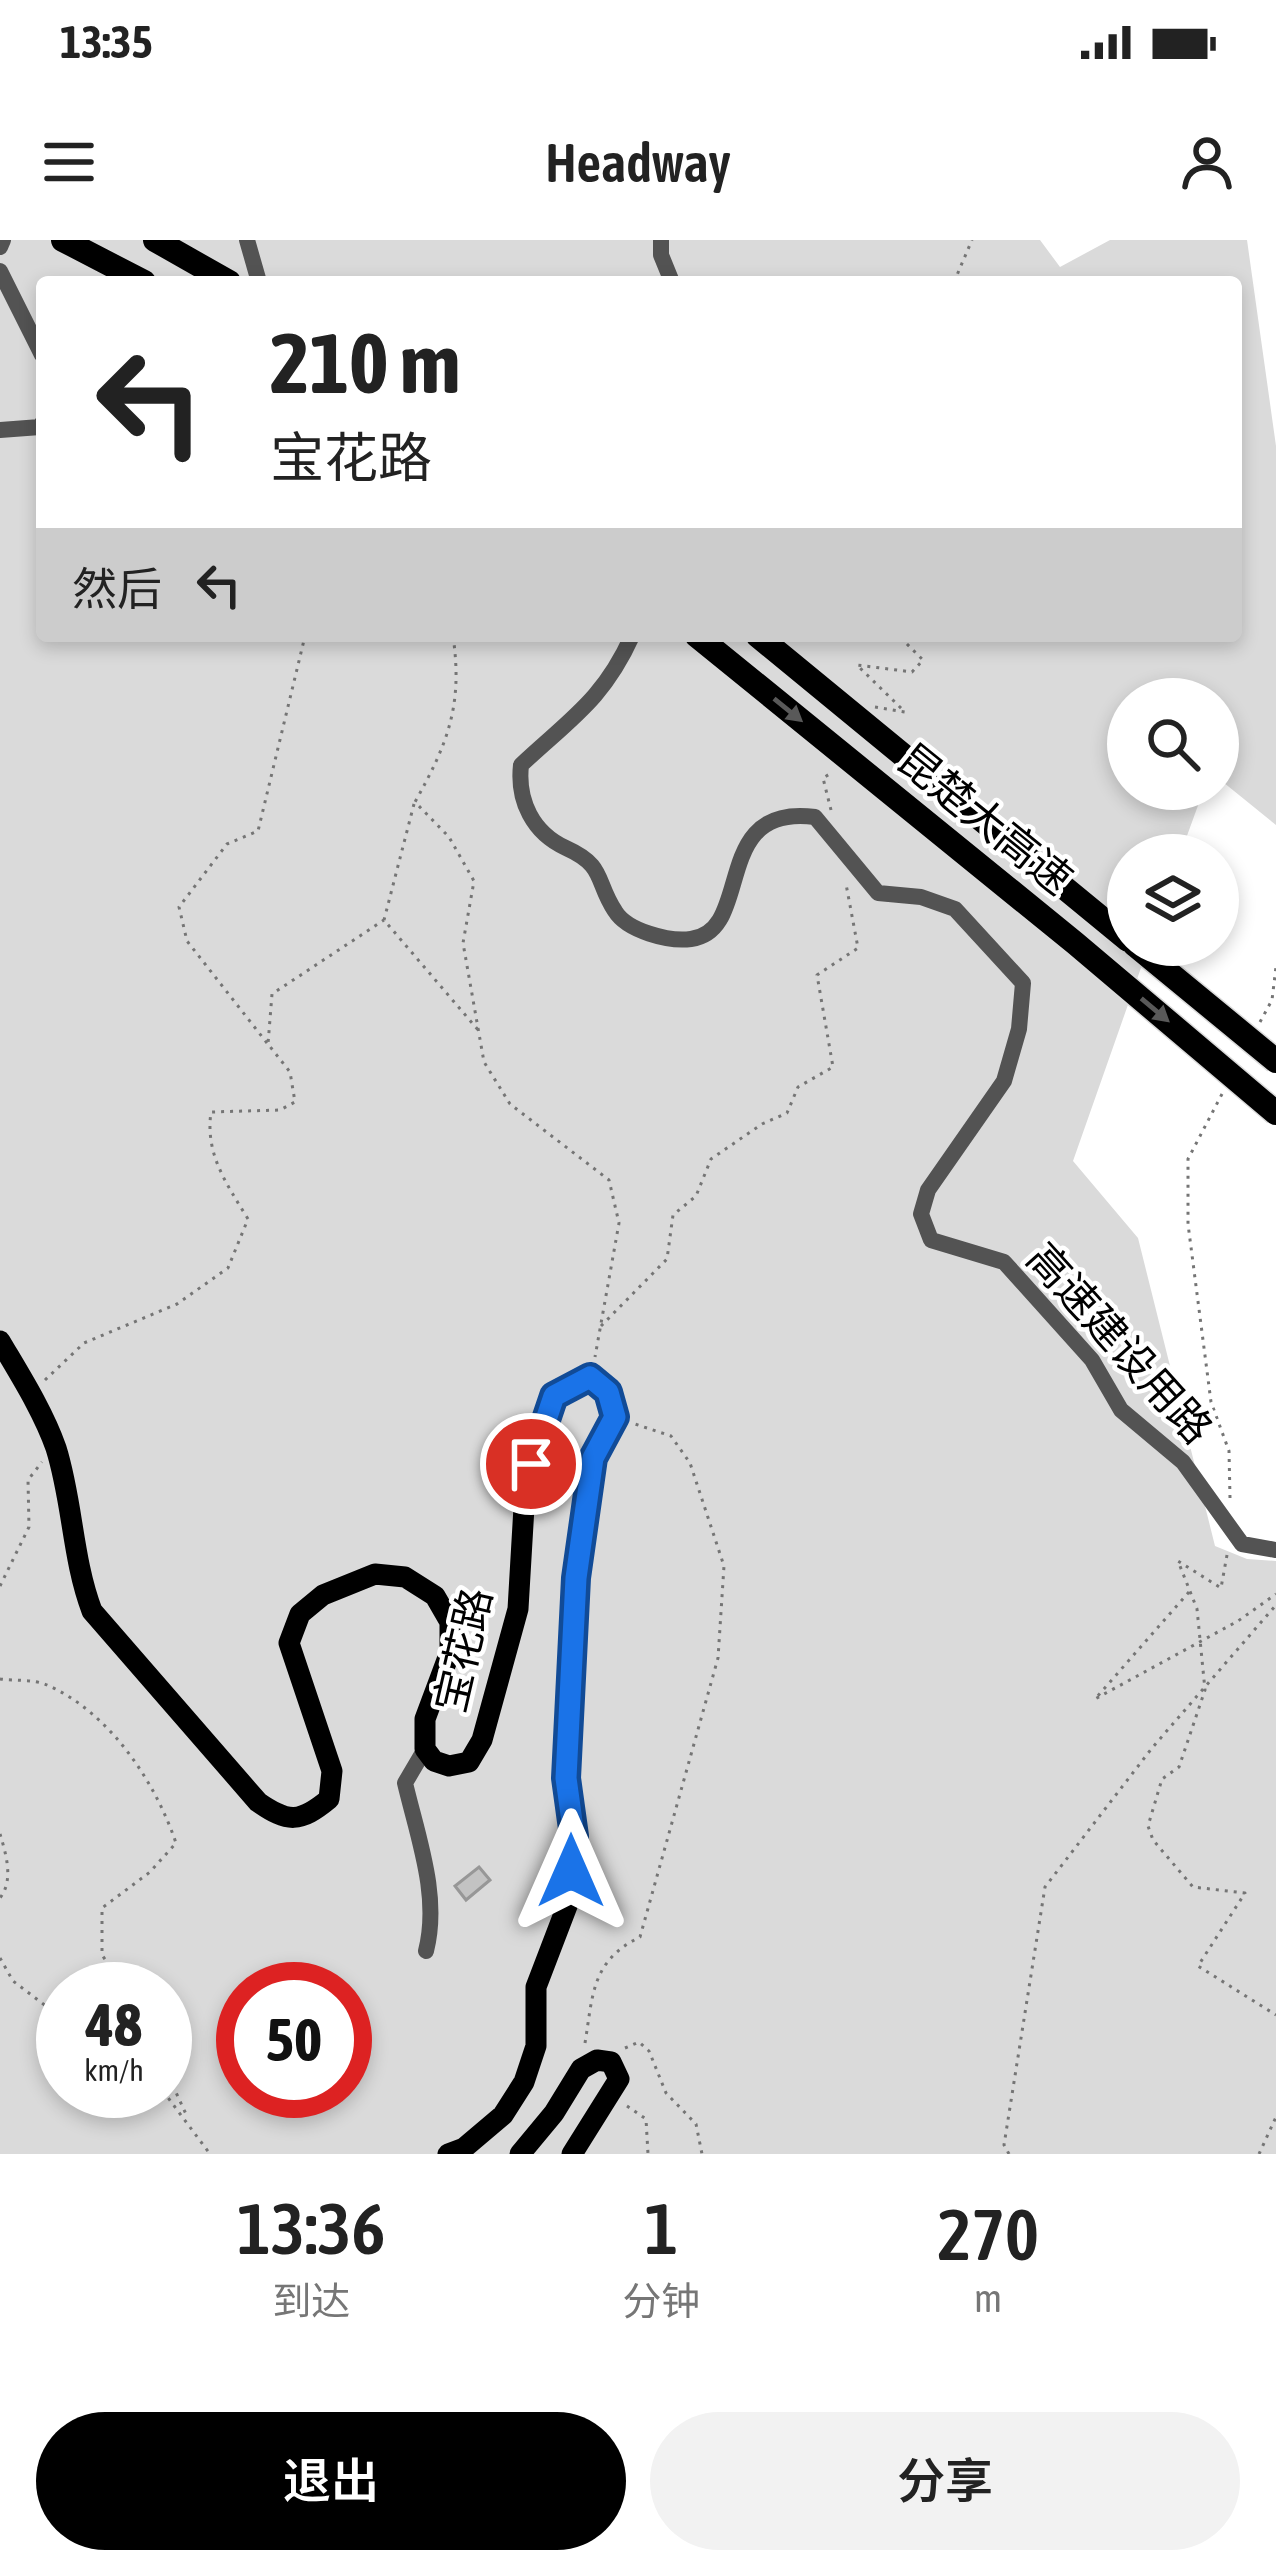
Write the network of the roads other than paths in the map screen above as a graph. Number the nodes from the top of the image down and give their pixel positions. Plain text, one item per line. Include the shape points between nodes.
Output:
1 (63, 240) edge
2 (155, 240) edge
3 (247, 240) edge
4 (661, 240) edge
5 (0, 271) edge
6 (132, 276) edge
7 (218, 276) edge
8 (257, 276) edge
9 (670, 276) edge
10 (36, 343) edge
11 (36, 428) edge
12 (0, 430) edge
13 (629, 642) edge
14 (705, 642) edge
15 (765, 642) edge
16 (1107, 922) edge
17 (1160, 966) edge
18 (1276, 1061) edge
19 (1276, 1114) edge
20 (0, 1341) edge
21 (1276, 1550) edge
22 (425, 1749) junction
23 (426, 1951) dead end
24 (448, 2154) edge
25 (520, 2154) edge
26 (572, 2154) edge

1 - 6 highway
2 - 7 highway, bridge
3 - 8 street
4 - 9 street
5 - 10 street
11 - 12 street
13 - 21 street, 高速建设用路 via 581,714 521,765 527,811 548,840 600,872 616,914 676,941 700,938 718,921 748,841 763,823 797,814 815,817 878,893 955,909 1023,983 1004,1081 928,1190 921,1214 931,1240 1004,1262 1092,1360 1121,1410 1183,1462 1242,1544
14 -> 19 highway, 昆楚大高速, bridge
15 - 16 highway, 昆楚大高速, bridge
17 - 18 highway, 昆楚大高速, bridge
20 - 22 main road, 宝花路 via 57,1455 92,1611 258,1802 282,1818 309,1816 328,1799 332,1771 289,1643 300,1614 323,1595 375,1574 404,1577 435,1596 449,1622 450,1652 425,1719
22 - 23 street via 405,1784 428,1883 433,1924
22 - 24 main road, 宝花路 via 449,1766 469,1762 482,1741 518,1609 525,1490 537,1438 554,1396 590,1377 608,1392 615,1417 593,1458 573,1613 567,1906 536,1987 536,2046 524,2082 503,2115
25 - 26 main road via 581,2068 611,2062 619,2079

